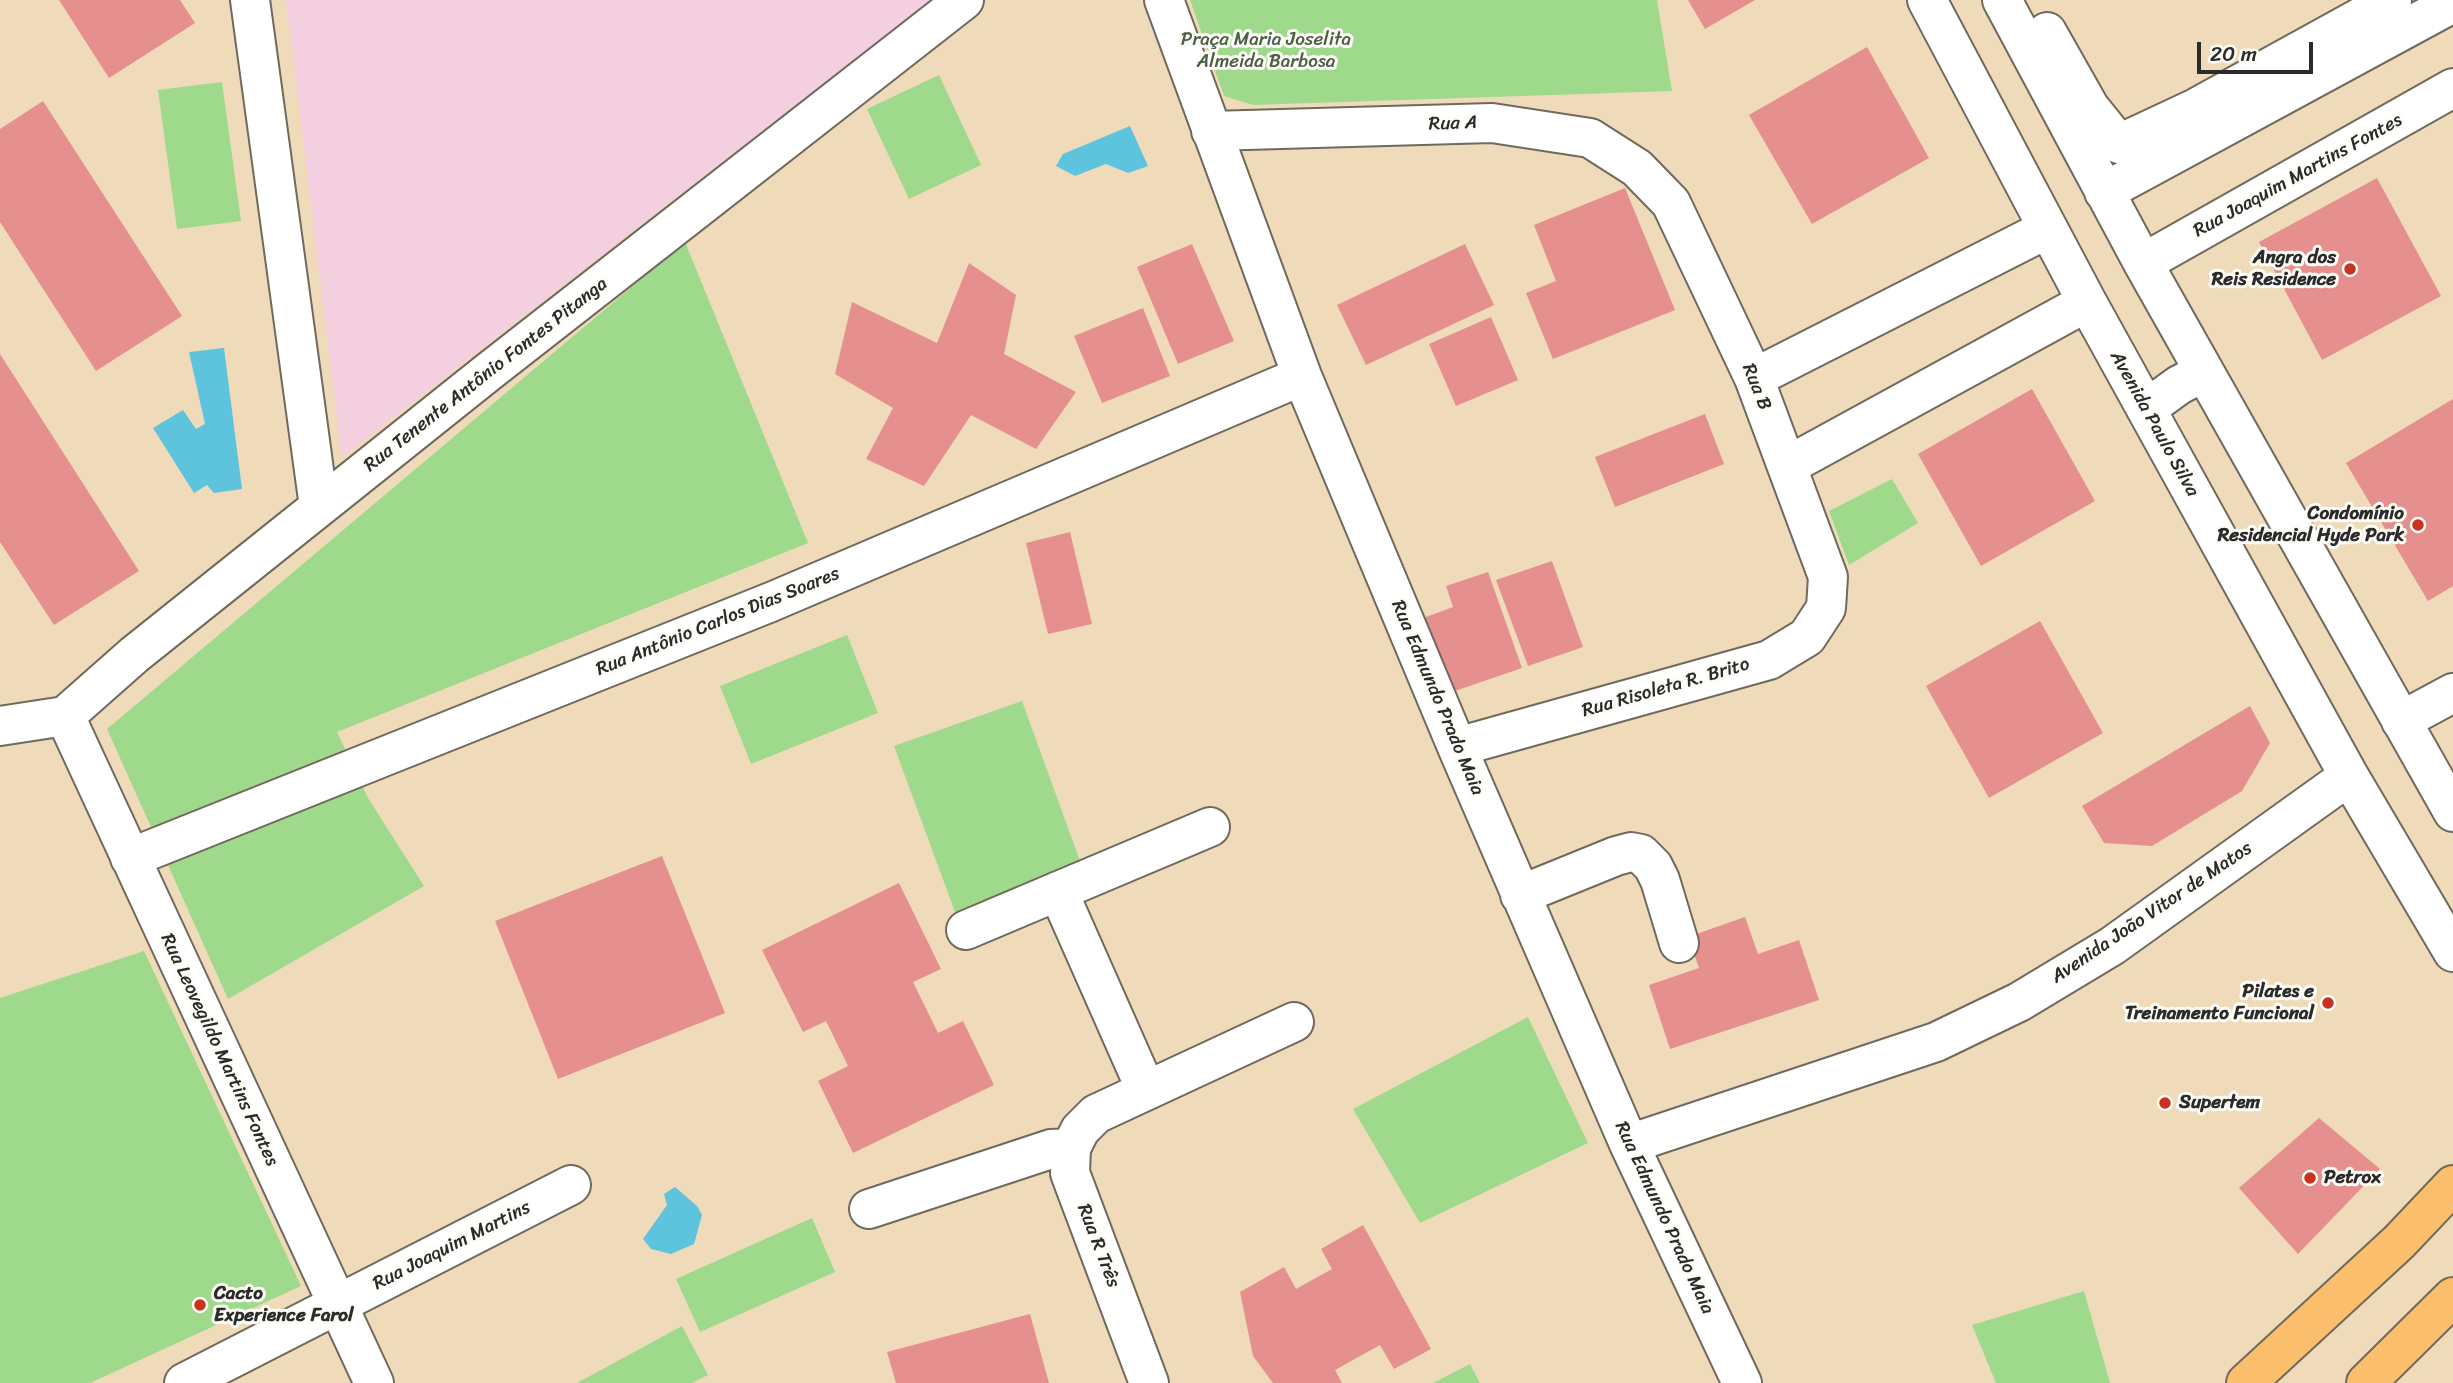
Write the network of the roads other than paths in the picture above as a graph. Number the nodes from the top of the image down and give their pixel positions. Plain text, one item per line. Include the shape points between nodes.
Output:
1 (250, 0) edge
2 (964, 0) edge
3 (1164, 0) edge
4 (1927, 0) edge
5 (2002, 0) edge
6 (2029, 0) edge
7 (2392, 0) edge
8 (2453, 4) edge
9 (2453, 88) edge
10 (1211, 131) junction
11 (2104, 192) junction
12 (1671, 203) joint
13 (2047, 229) junction
14 (2143, 263) junction
15 (2087, 302) junction
16 (2204, 372) junction
17 (1301, 376) junction
18 (1754, 378) junction
19 (2146, 409) junction
20 (1787, 466) junction
21 (319, 507) junction
22 (1828, 577) joint
23 (2453, 692) edge
24 (65, 716) junction
25 (2401, 721) junction
26 (0, 726) edge
27 (1457, 747) junction
28 (2349, 776) junction
29 (2453, 812) edge
30 (1210, 827) dead end
31 (130, 858) junction
32 (1058, 891) junction
33 (1520, 895) junction
34 (966, 930) dead end
35 (2451, 942) edge
36 (1678, 943) dead end
37 (1294, 1021) dead end
38 (1146, 1090) junction
39 (1629, 1144) junction
40 (1070, 1147) junction
41 (571, 1185) dead end
42 (2453, 1185) edge
43 (869, 1209) dead end
44 (2453, 1297) edge
45 (336, 1305) junction
46 (184, 1383) edge
47 (374, 1383) edge
48 (1149, 1383) edge
49 (1742, 1383) edge
50 (2246, 1383) edge
51 (2366, 1383) edge

1 - 21 street
2 - 21 street, Rua Tenente Antônio Fontes Pitanga
3 - 10 street, Rua Edmundo Prado Maia
4 - 13 street, Avenida Paulo Silva
5 - 11 street
6 - 7 street via 2090,108 2119,144 2196,108
8 - 11 street
9 - 14 street, Rua Joaquim Martins Fontes
10 - 12 street, Rua A via 1504,125 1590,138 1637,168
10 - 17 street, Rua Edmundo Prado Maia
11 - 14 street
12 - 18 street, Rua B
13 - 15 street, Avenida Paulo Silva
13 - 18 street
14 - 16 street
15 - 19 street, Avenida Paulo Silva
15 - 20 street
16 - 19 street
16 - 25 street
17 - 27 street, Rua Edmundo Prado Maia
17 - 31 street, Rua Antônio Carlos Dias Soares via 771,602
18 - 20 street, Rua B
19 - 28 street, Avenida Paulo Silva
20 - 22 street, Rua B
21 - 24 street, Rua Tenente Antônio Fontes Pitanga
22 - 27 street, Rua Risoleta R. Brito via 1826,608 1807,637 1769,660
23 - 25 street
24 - 26 street
24 - 31 street, Rua Leovegildo Martins Fontes
25 - 29 street
27 - 33 street, Rua Edmundo Prado Maia
28 - 35 street, Avenida Paulo Silva
28 - 39 street, Avenida João Vitor de Matos via 2112,946 2019,1002 1936,1042
30 - 32 street
31 - 45 street, Rua Leovegildo Martins Fontes
32 - 34 street
32 - 38 street
33 - 36 street via 1616,856 1641,854 1660,880
33 - 39 street, Rua Edmundo Prado Maia
37 - 38 street
38 - 40 street via 1096,1114
39 - 49 street, Rua Edmundo Prado Maia
40 - 43 street via 1051,1149
40 - 48 street, Rua R Três via 1070,1173
41 - 45 street, Rua Joaquim Martins
42 - 50 main road via 2399,1242
44 - 51 main road
45 - 46 street, Rua Joaquim Martins
45 - 47 street, Rua Leovegildo Martins Fontes

